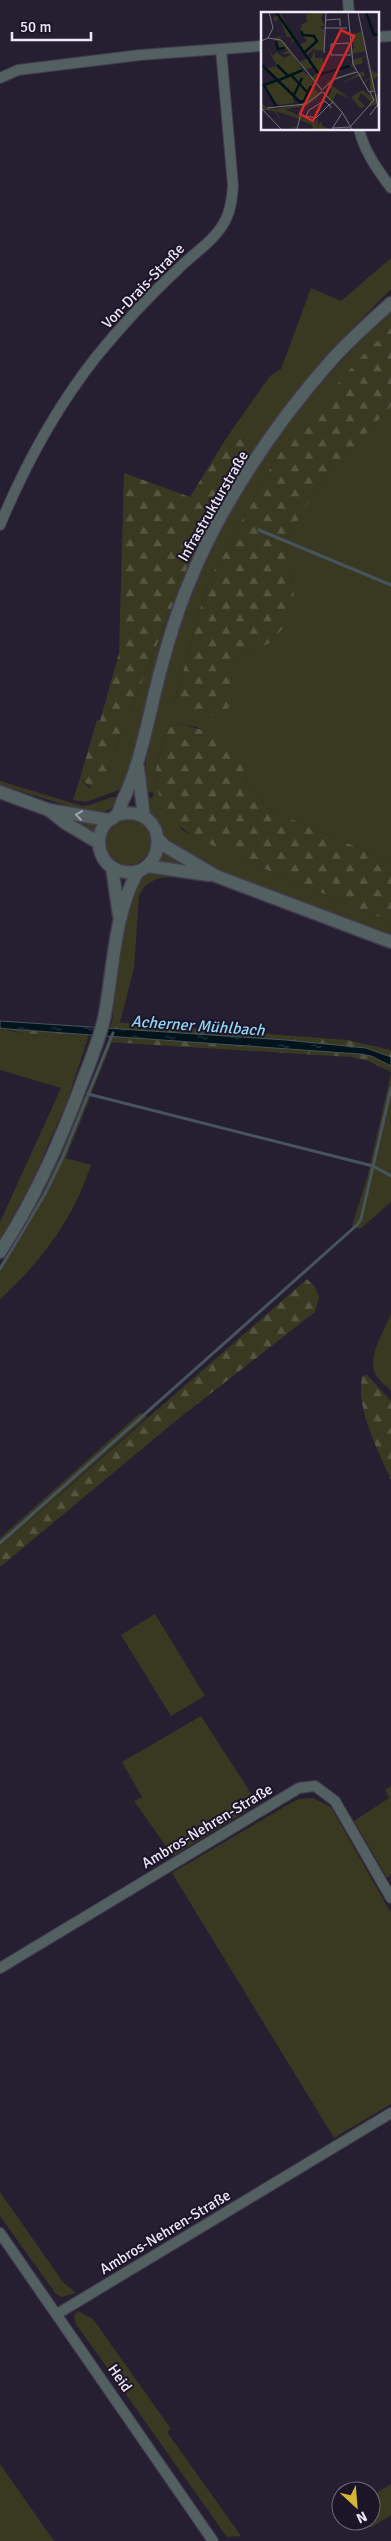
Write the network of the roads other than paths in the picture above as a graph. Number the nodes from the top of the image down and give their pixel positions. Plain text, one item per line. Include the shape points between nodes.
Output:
1 (391, 36) edge
2 (378, 37) edge
3 (261, 46) edge
4 (221, 49) junction
5 (0, 78) edge
6 (359, 130) edge
7 (391, 188) edge
8 (391, 303) edge
9 (0, 525) edge
10 (137, 766) junction
11 (4, 793) edge
12 (49, 810) junction
13 (144, 817) junction
14 (113, 818) junction
15 (158, 839) junction
16 (99, 842) junction
17 (112, 867) junction
18 (143, 868) junction
19 (216, 876) junction
20 (119, 920) junction
21 (391, 942) edge
22 (0, 1252) edge
23 (391, 1898) edge
24 (0, 1968) edge
25 (391, 2113) edge
26 (0, 2233) edge
27 (57, 2314) junction
28 (213, 2541) edge

1 - 2 street
3 - 4 street
4 - 5 street via 18,70
4 - 9 street, Von-Drais-Straße via 233,186 226,219 214,237 138,308 96,358 42,437
6 - 7 street via 366,151
8 - 10 street, Infrastrukturstraße via 329,363 282,421 208,540 188,583 175,623
10 - 13 street
10 - 14 street
11 - 12 street
14 -> 12 street
12 - 16 street
13 - 14 street via 133,813
13 - 15 street via 154,827
14 - 16 street via 102,829
15 - 18 street via 157,852
15 - 19 street
16 - 17 street via 102,856
17 - 18 street via 125,872
17 - 20 street
18 - 19 street
18 - 20 street
19 - 21 street
20 - 22 street via 104,1020 95,1047 69,1119 43,1177
23 - 24 street, Ambros-Nehren-Straße via 335,1801 315,1786 299,1788
25 - 27 street, Ambros-Nehren-Straße
26 - 27 street, Heid
27 - 28 street, Heid

